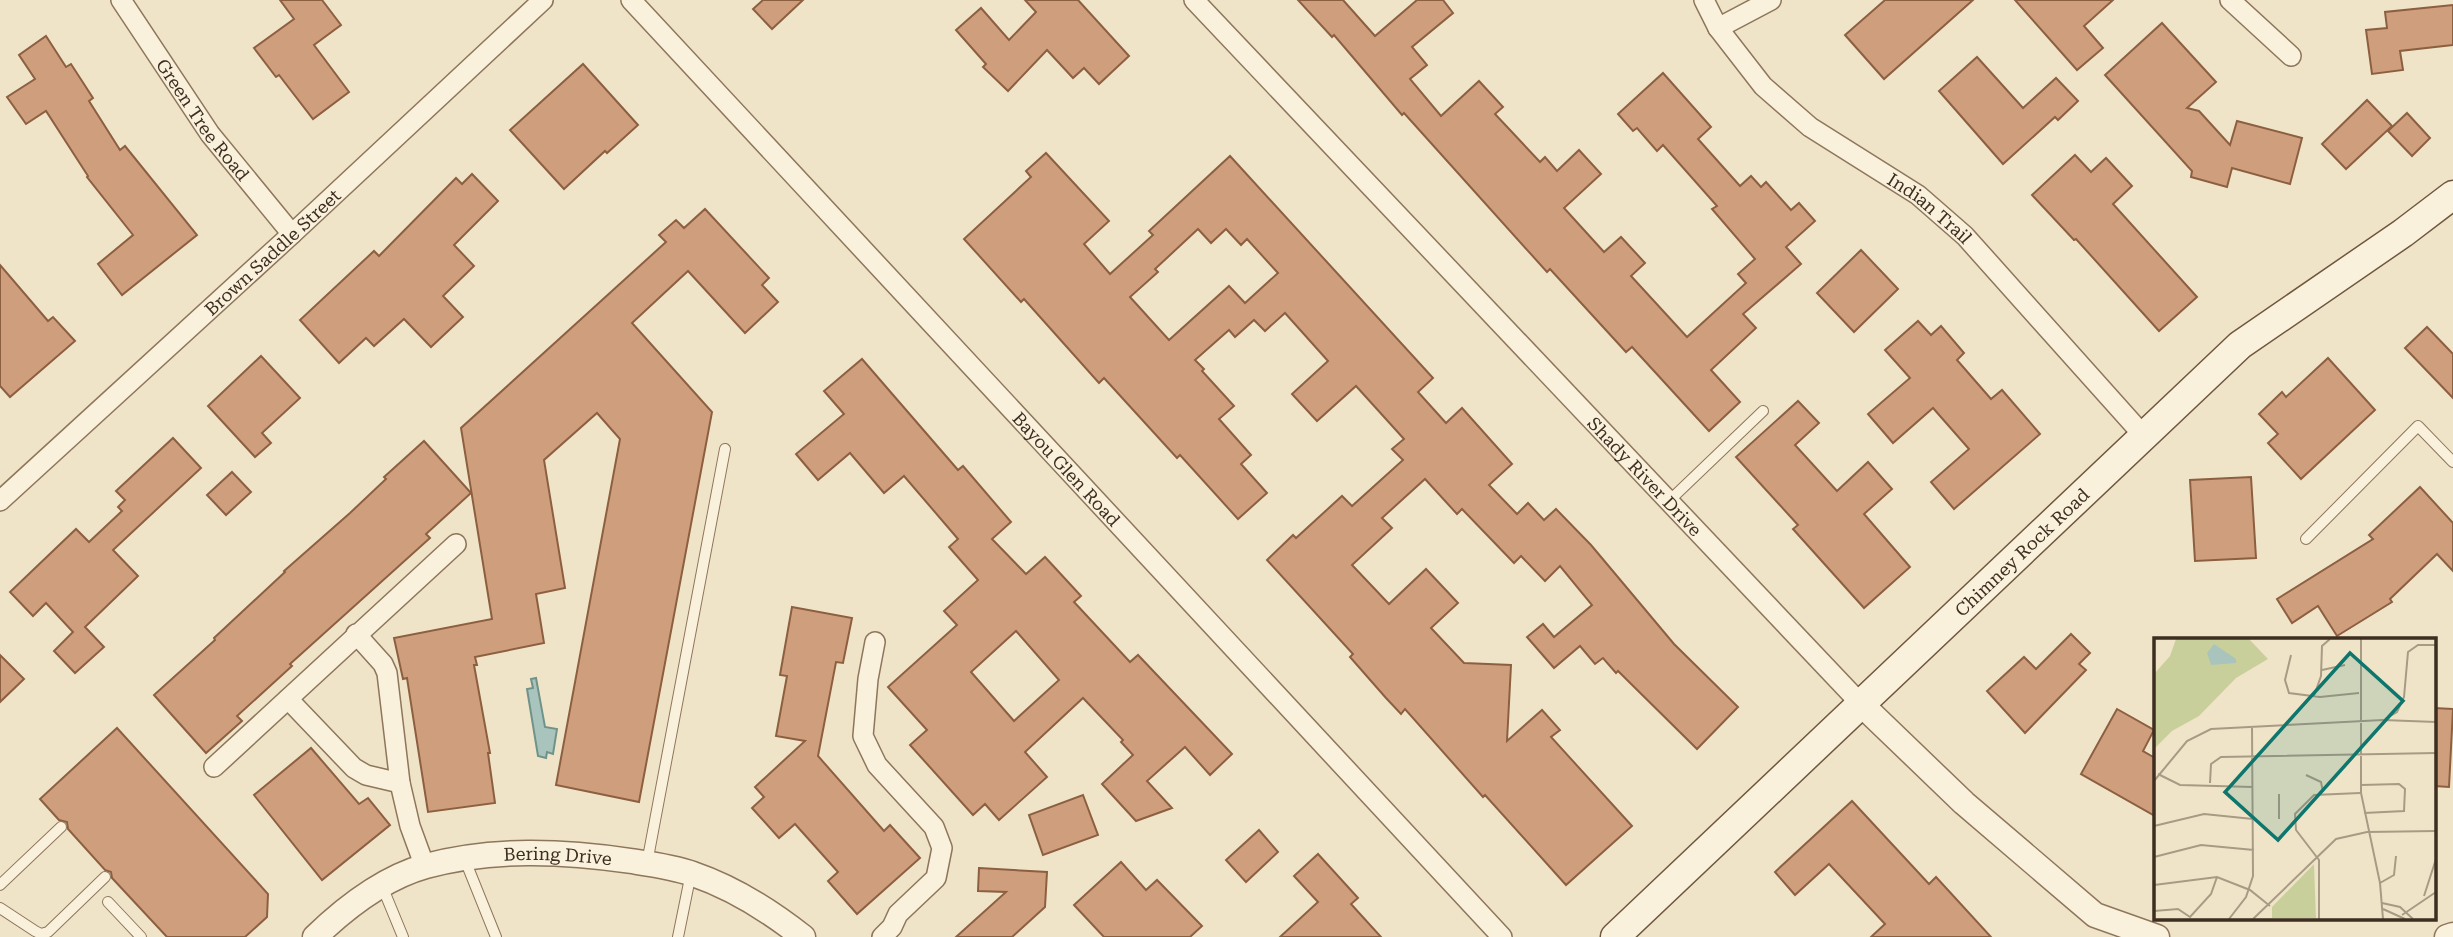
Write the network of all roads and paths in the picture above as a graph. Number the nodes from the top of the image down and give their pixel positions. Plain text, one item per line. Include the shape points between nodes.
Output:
1 (121, 0) edge
2 (543, 0) edge
3 (631, 0) edge
4 (1195, 0) edge
5 (1704, 0) edge
6 (1771, 0) edge
7 (2230, 0) edge
8 (1718, 28) junction
9 (2291, 55) dead end
10 (2453, 195) edge
11 (292, 234) junction
12 (1763, 411) dead end
13 (2143, 435) junction
14 (725, 449) dead end
15 (2453, 462) edge
16 (0, 501) edge
17 (1669, 501) junction
18 (2306, 539) dead end
19 (456, 544) dead end
20 (356, 635) junction
21 (875, 642) dead end
22 (288, 699) junction
23 (1860, 703) junction
24 (214, 767) dead end
25 (400, 783) junction
26 (61, 827) dead end
27 (464, 859) junction
28 (647, 864) junction
29 (425, 867) junction
30 (691, 873) junction
31 (105, 877) dead end
32 (0, 885) edge
33 (382, 886) junction
34 (108, 902) dead end
35 (0, 908) edge
36 (898, 914) junction
37 (2095, 915) junction
38 (402, 934) edge
39 (2453, 934) edge
40 (799, 936) edge
41 (140, 937) edge
42 (315, 937) edge
43 (496, 937) edge
44 (678, 937) edge
45 (866, 937) edge
46 (882, 937) edge
47 (1502, 937) edge
48 (1615, 937) edge
49 (2110, 937) edge
50 (2157, 937) edge
51 (2447, 937) edge

1 - 11 street, Green Tree Road via 210,134
2 - 11 street, Brown Saddle Street
3 - 47 street, Bayou Glen Road
4 - 17 street, Shady River Drive
5 - 8 street, Indian Trail
6 - 8 street
7 - 9 street
8 - 13 street, Indian Trail via 1763,86 1810,127 1918,195 1965,236
10 - 13 main road, Chimney Rock Road via 2240,345
11 - 16 street, Brown Saddle Street
12 - 17 lane
13 - 23 main road, Chimney Rock Road
14 - 28 lane
15 - 18 lane via 2418,426
17 - 23 street, Shady River Drive
19 - 20 street
20 - 22 street
20 - 25 street via 387,673
21 - 36 street via 863,736 877,765 934,827 943,848 936,878
22 - 24 street
22 - 25 street via 354,768
23 - 37 street, Shady River Drive via 1964,803
23 - 48 main road, Chimney Rock Road
25 - 29 street
26 - 32 lane
27 - 28 street, Bering Drive via 523,852 594,855
27 - 29 street, Bering Drive
27 - 43 lane
28 - 30 street, Bering Drive
29 - 33 street, Bering Drive
30 - 40 street, Bering Drive via 753,901
30 - 44 lane
31 - 35 lane via 48,932 35,931
33 - 38 lane
33 - 42 street, Bering Drive via 343,910
34 - 41 lane
36 - 45 street via 888,916
36 - 46 street
37 - 49 street, Shady River Drive
37 - 50 street
39 - 51 street

